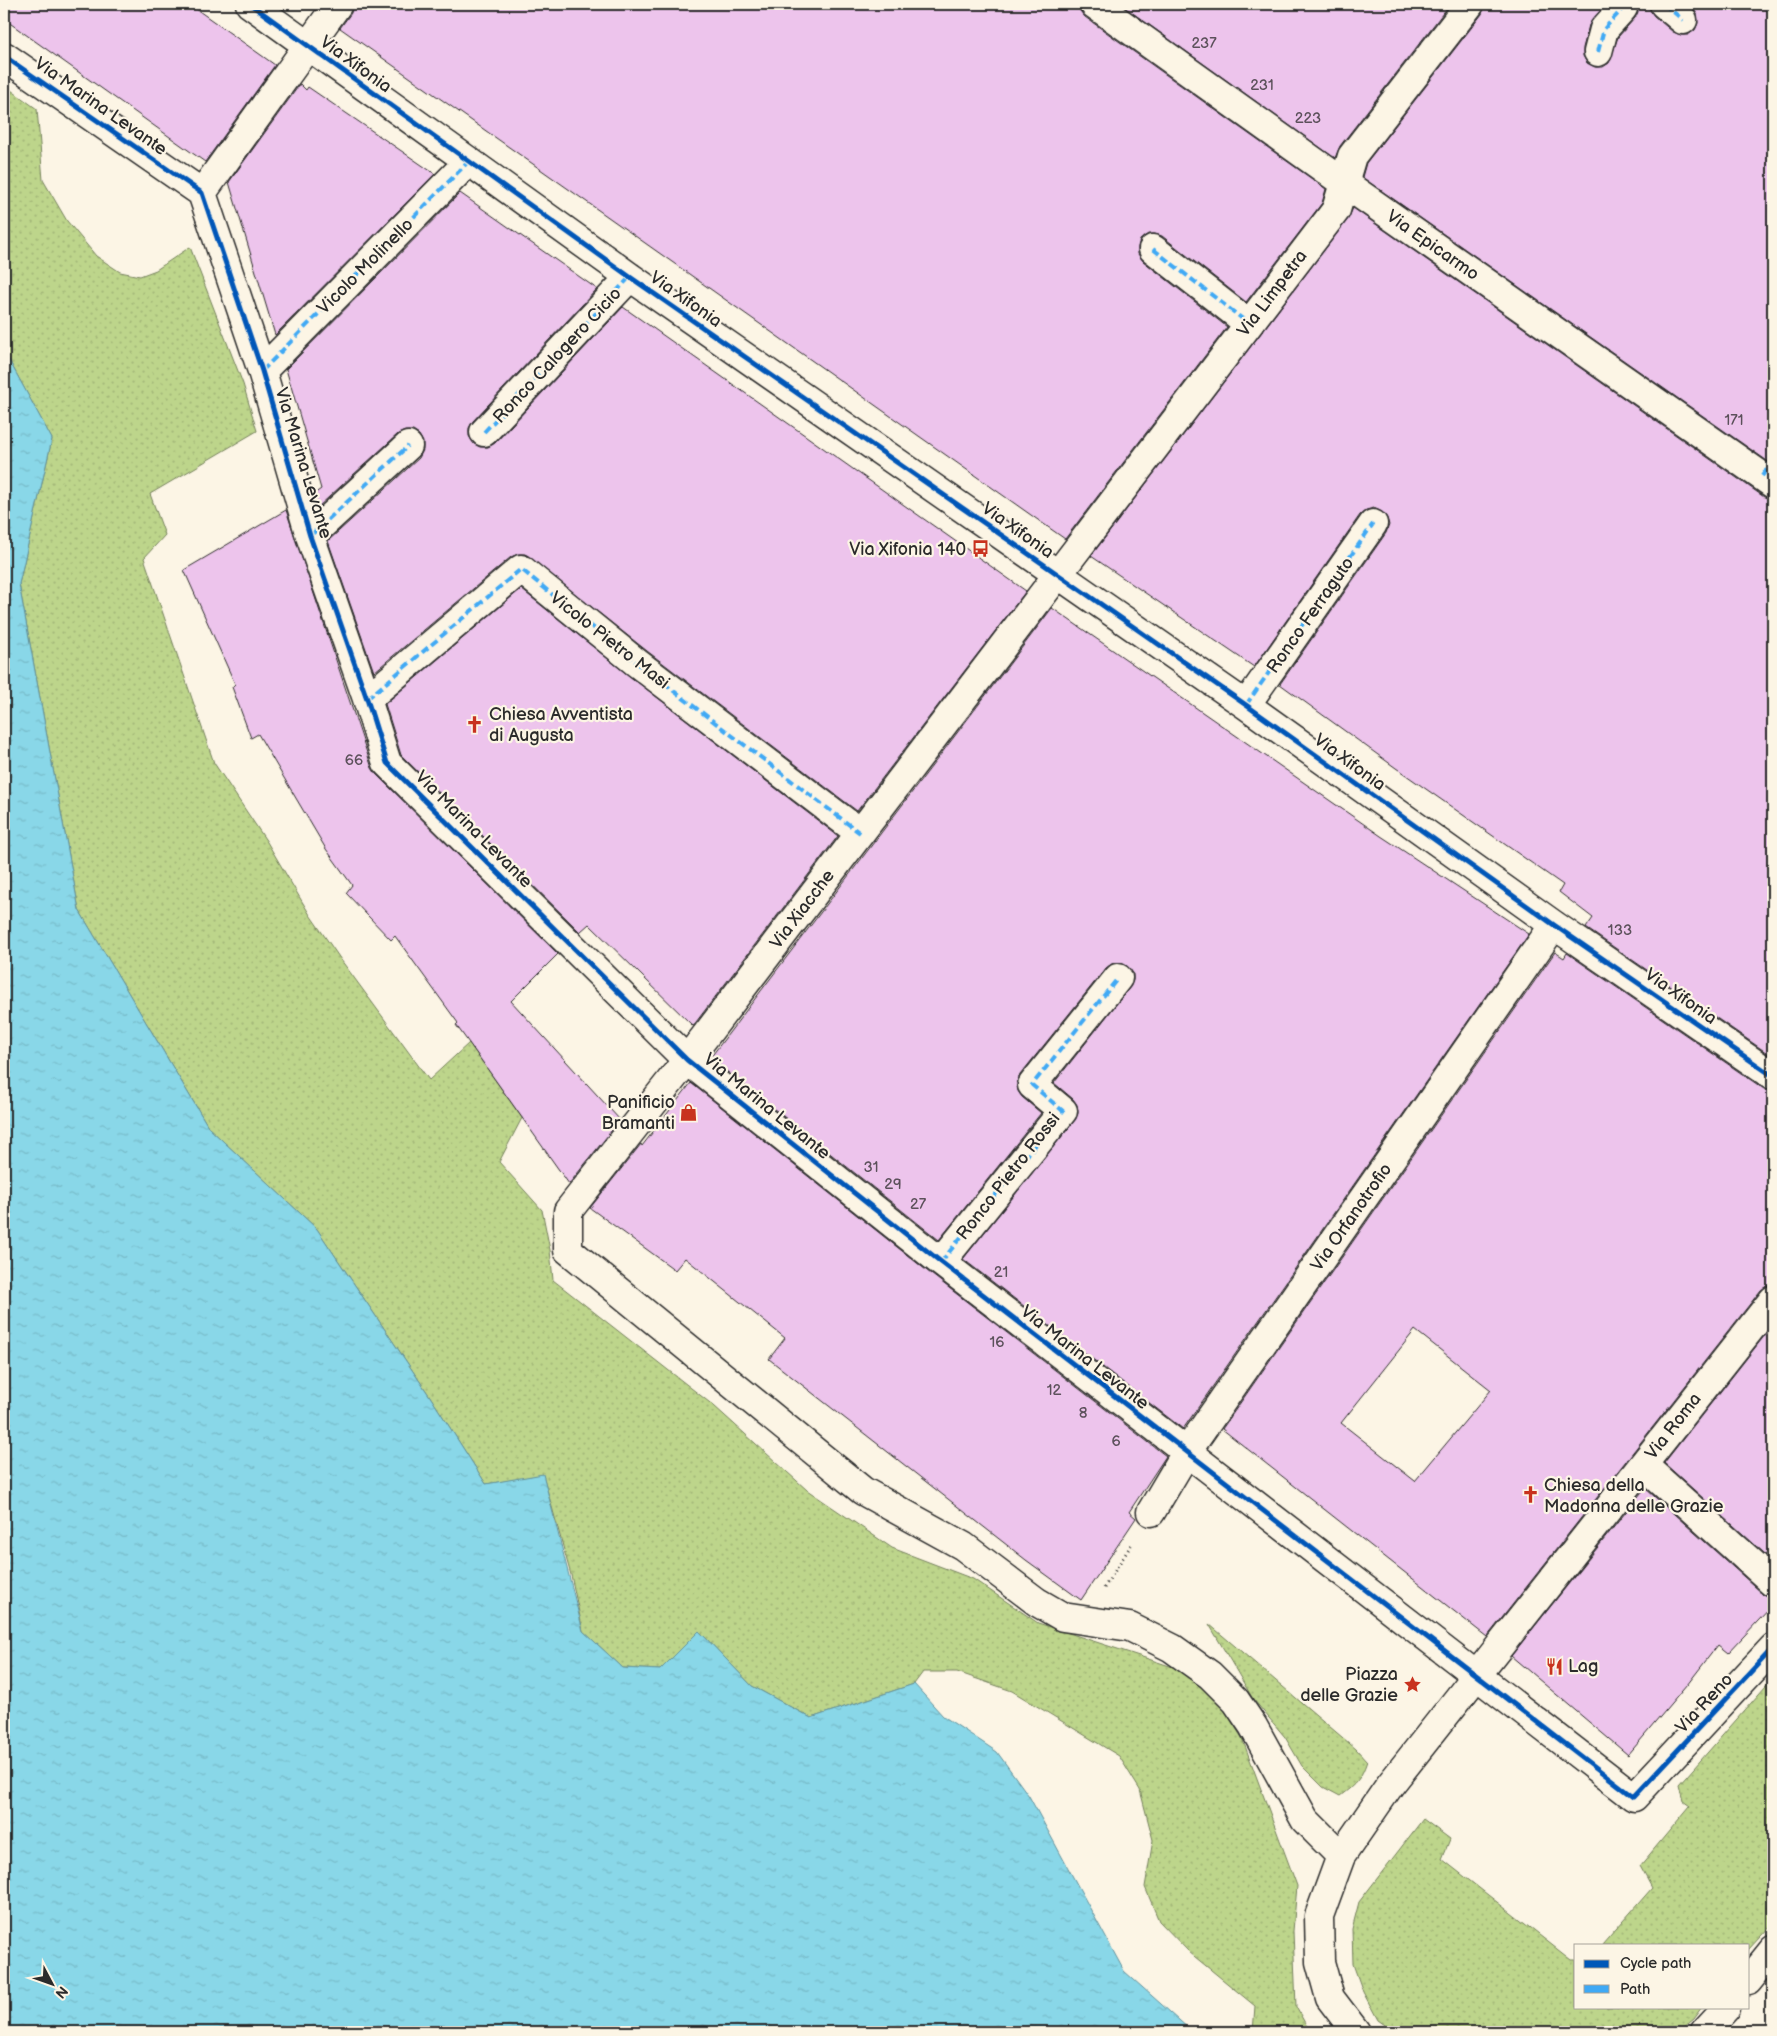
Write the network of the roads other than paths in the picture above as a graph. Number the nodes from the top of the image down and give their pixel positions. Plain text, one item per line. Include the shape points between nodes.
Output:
1 (250, 4) edge
2 (338, 4) edge
3 (1094, 4) edge
4 (1470, 4) edge
5 (1623, 8) dead end
6 (308, 47) junction
7 (1598, 52) dead end
8 (4, 56) edge
9 (469, 161) junction
10 (1344, 183) junction
11 (202, 193) junction
12 (1153, 249) dead end
13 (630, 277) junction
14 (1249, 324) junction
15 (262, 371) junction
16 (484, 432) dead end
17 (408, 446) dead end
18 (1770, 474) edge
19 (1373, 524) dead end
20 (310, 536) junction
21 (1057, 574) junction
22 (367, 699) junction
23 (1246, 705) junction
24 (860, 833) junction
25 (1554, 925) junction
26 (1118, 978) dead end
27 (686, 1060) junction
28 (1773, 1076) edge
29 (941, 1262) junction
30 (1773, 1300) edge
31 (1186, 1453) junction
32 (1643, 1465) junction
33 (1151, 1512) road end
34 (1773, 1582) edge
35 (1773, 1648) edge
36 (1477, 1676) junction
37 (1341, 1856) junction
38 (1773, 1950) edge
39 (1750, 1979) edge
40 (1725, 2008) edge
41 (1356, 2032) edge
42 (1704, 2032) edge

1 - 6 street, Via Xifonia
2 - 6 street
3 - 10 street, Via Epicarmo
4 - 10 street, Via Limpetra via 1352,156
5 - 7 street via 1604,29
6 - 9 street, Via Xifonia
6 - 11 street
8 - 11 street, Via Marina Levante
9 - 13 street, Via Xifonia
9 - 15 street, Vicolo Molinello
10 - 14 street, Via Limpetra via 1336,210
10 - 18 street, Via Epicarmo
11 - 15 street, Via Marina Levante
12 - 14 street
13 - 16 street, Ronco Calogero Cicio
13 - 21 street, Via Xifonia
14 - 21 street, Via Limpetra
15 - 20 street, Via Marina Levante
17 - 20 street
19 - 23 street, Ronco Ferraguto
20 - 22 street, Via Marina Levante
21 - 23 street, Via Xifonia
21 - 24 street, Via Xiacche
22 - 24 street, Vicolo Pietro Masi via 520,569
22 - 27 street, Via Marina Levante via 387,763
23 - 25 street, Via Xifonia
24 - 27 street, Via Xiacche
25 - 28 street, Via Xifonia
25 - 31 street, Via Orfanotrofio
26 - 29 street, Ronco Pietro Rossi via 1032,1085 1063,1110
27 - 29 street, Via Marina Levante
27 - 37 street, Via Xiacche via 568,1211 568,1250 863,1491 963,1546 1037,1602 1063,1617 1130,1627 1172,1648 1210,1675 1236,1701 1253,1726 1306,1820
29 - 31 street, Via Marina Levante
30 - 32 street, Via Roma
31 - 33 street, Via Orfanotrofio
31 - 36 street, Via Marina Levante
32 - 34 street
32 - 36 street, Via Roma
35 - 36 street, Via Reno via 1634,1797
36 - 37 street, Via Roma via 1390,1785
37 - 41 street, Via Roma via 1319,1916 1320,1962 1330,1998
38 - 39 street
40 - 42 street

